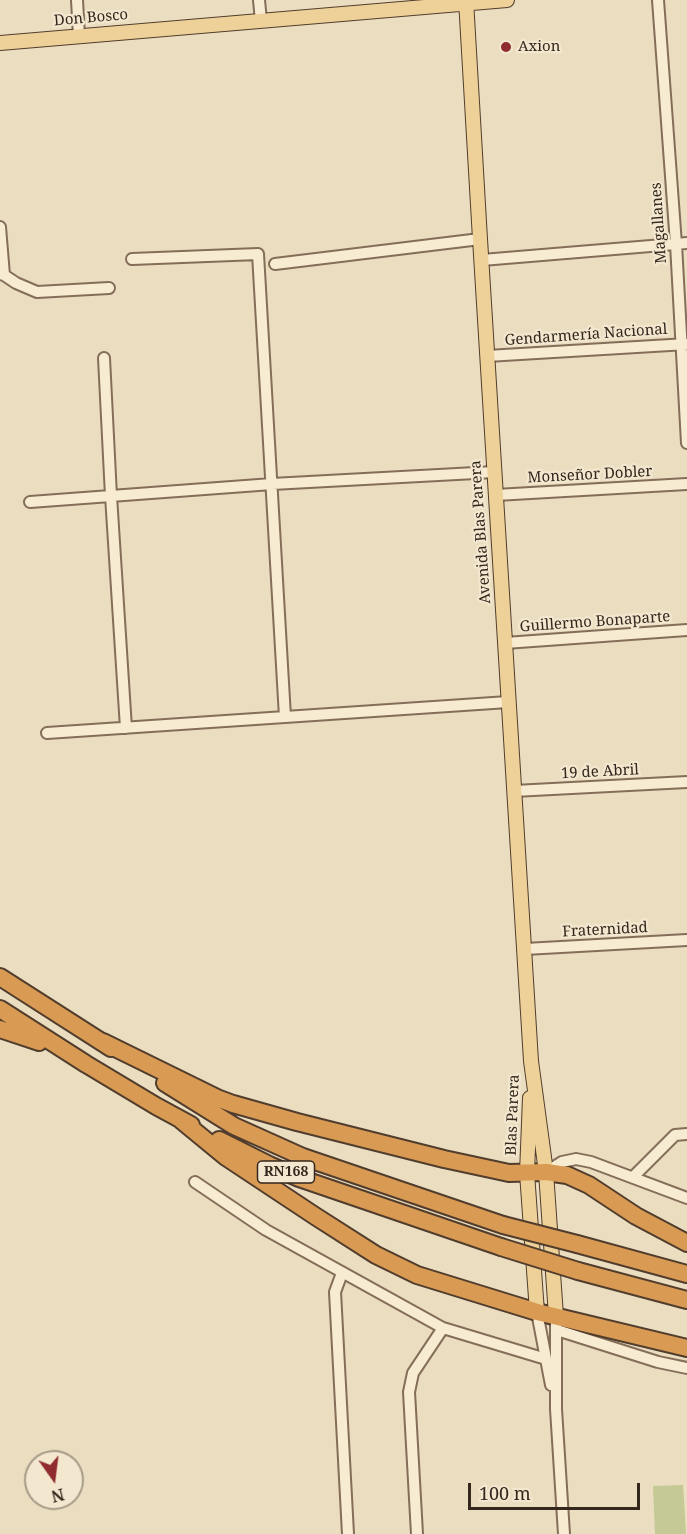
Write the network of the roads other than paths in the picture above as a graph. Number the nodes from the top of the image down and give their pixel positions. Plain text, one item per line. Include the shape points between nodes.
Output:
1 (77, 0) edge
2 (259, 0) edge
3 (507, 0) edge
4 (658, 0) edge
5 (466, 1) edge
6 (261, 21) junction
7 (79, 36) junction
8 (0, 43) edge
9 (0, 227) edge
10 (480, 239) junction
11 (682, 244) edge
12 (132, 259) dead end
13 (482, 260) junction
14 (276, 264) dead end
15 (2, 274) edge
16 (108, 288) dead end
17 (684, 344) edge
18 (487, 356) junction
19 (104, 358) dead end
20 (687, 443) edge
21 (494, 472) junction
22 (272, 484) junction
23 (687, 484) edge
24 (496, 495) junction
25 (111, 496) junction
26 (30, 502) dead end
27 (687, 630) edge
28 (505, 643) junction
29 (508, 702) junction
30 (285, 717) junction
31 (126, 728) junction
32 (47, 733) dead end
33 (687, 782) edge
34 (514, 791) junction
35 (687, 940) edge
36 (525, 949) junction
37 (0, 977) edge
38 (0, 1009) edge
39 (0, 1029) edge
40 (103, 1042) junction
41 (531, 1061) junction
42 (86, 1064) junction
43 (182, 1120) junction
44 (687, 1134) edge
45 (546, 1172) junction
46 (527, 1173) junction
47 (633, 1177) junction
48 (195, 1182) dead end
49 (687, 1198) edge
50 (687, 1243) edge
51 (342, 1273) junction
52 (687, 1274) edge
53 (687, 1300) edge
54 (537, 1312) junction
55 (557, 1323) junction
56 (442, 1328) junction
57 (687, 1348) edge
58 (546, 1359) junction
59 (687, 1368) edge
60 (556, 1409) junction
61 (348, 1534) edge
62 (417, 1534) edge
63 (564, 1534) edge

1 - 7 street
2 - 6 street
3 - 5 main road, Don Bosco
4 - 11 street, Magallanes
5 - 6 main road, Don Bosco
5 - 10 main road, Avenida Blas Parera
6 - 7 main road, Don Bosco
7 - 8 main road, Don Bosco
9 - 15 street
10 - 13 main road, Avenida Blas Parera
10 - 14 street
11 - 13 street
11 - 17 street, Magallanes
12 - 22 street via 258,254
13 - 18 main road, Avenida Blas Parera
15 - 16 street via 37,292
17 - 18 street, Gendarmería Nacional
17 - 20 street, Magallanes
18 - 21 main road, Avenida Blas Parera
19 - 25 street
21 - 22 street
21 - 24 main road, Avenida Blas Parera
22 - 25 street
22 - 30 street
23 - 24 street, Monseñor Dobler
24 - 28 main road, Avenida Blas Parera
25 - 26 street
25 - 31 street
27 - 28 street, Guillermo Bonaparte
28 - 29 main road, Avenida Blas Parera
29 - 30 street
29 - 34 main road, Avenida Blas Parera
30 - 31 street
31 - 32 street
33 - 34 street, 19 de Abril
34 - 36 main road, Avenida Blas Parera
35 - 36 street, Fraternidad
36 - 41 main road, Avenida Blas Parera
37 - 40 highway, RN168
38 - 42 highway
39 - 42 highway, RN168 via 35,1040
40 - 46 highway via 233,1104 444,1159
40 - 52 highway, RN168, bridge via 234,1126 303,1157 503,1225
41 - 45 main road, Blas Parera
41 - 46 main road, Blas Parera
42 - 43 highway, RN168
43 - 53 highway, RN168, bridge via 299,1178 501,1247
43 - 54 highway via 226,1157 376,1255 417,1275
44 - 47 street via 675,1135
45 - 46 highway
45 - 47 street via 576,1159
45 - 50 highway via 567,1175 589,1185
45 - 55 main road, Blas Parera
46 - 54 main road, Blas Parera
47 - 49 street
48 - 51 street via 266,1230
51 - 56 street
51 - 61 street via 335,1292
54 - 55 highway
54 - 58 street, Blas Parera
55 - 57 highway
55 - 59 street via 658,1362
55 - 60 street, Blas Parera
56 - 58 street
56 - 62 street via 413,1373 409,1392
58 - 60 street, Blas Parera
60 - 63 street, Blas Parera

